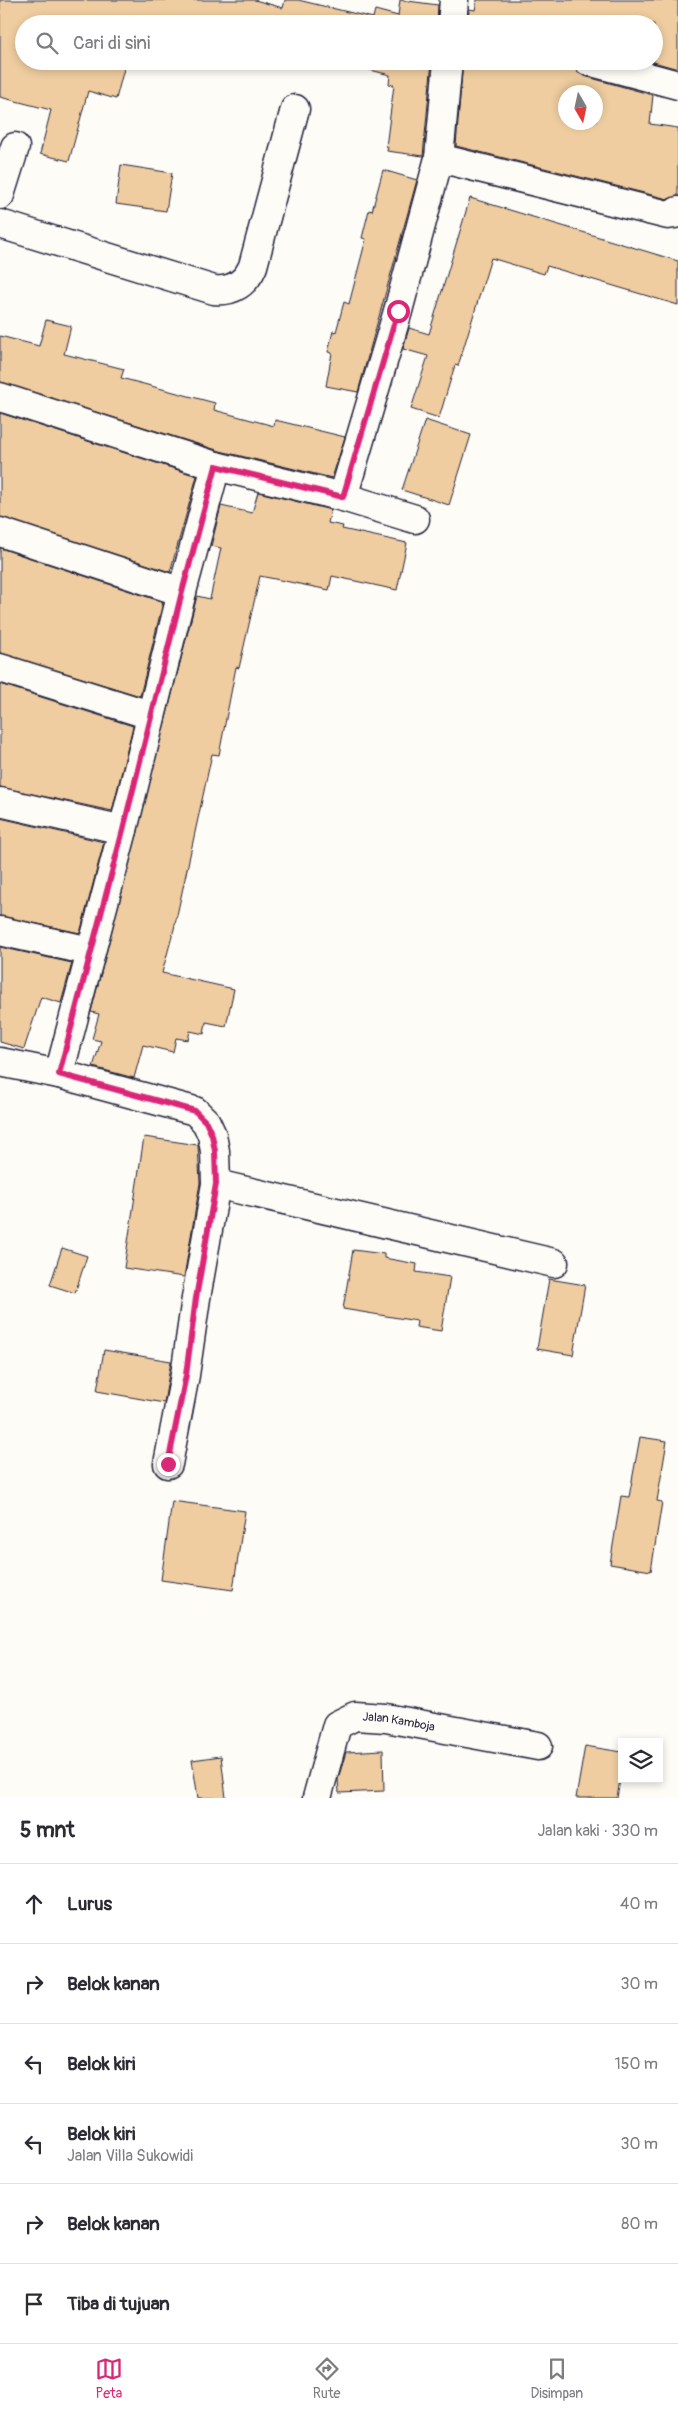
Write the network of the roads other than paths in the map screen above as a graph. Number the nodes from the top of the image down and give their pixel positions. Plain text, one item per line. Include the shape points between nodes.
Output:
1 (454, 0) edge
2 (453, 15) edge
3 (447, 70) edge
4 (622, 70) edge
5 (678, 85) edge
6 (295, 109) dead end
7 (15, 147) dead end
8 (439, 158) junction
9 (0, 195) edge
10 (678, 211) edge
11 (0, 224) edge
12 (0, 397) edge
13 (216, 466) junction
14 (343, 497) junction
15 (415, 519) dead end
16 (0, 532) edge
17 (182, 592) junction
18 (0, 668) edge
19 (150, 715) junction
20 (0, 802) edge
21 (123, 830) junction
22 (0, 931) edge
23 (90, 951) junction
24 (0, 1062) edge
25 (59, 1074) junction
26 (216, 1184) junction
27 (554, 1263) dead end
28 (168, 1464) dead end
29 (538, 1746) dead end
30 (317, 1798) edge

1 - 2 street
3 - 8 street
4 - 5 street
6 - 11 street via 253,266 243,283 233,288 214,290
7 - 9 street
8 - 10 street via 668,215
8 - 14 street
12 - 13 street
13 - 14 street
13 - 17 street
14 - 15 street
16 - 17 street
17 - 19 street
18 - 19 street
19 - 21 street
20 - 21 street
21 - 23 street
22 - 23 street
23 - 25 street
24 - 25 street
25 - 26 street via 195,1111 206,1122 212,1135
26 - 27 street
26 - 28 street via 186,1375
29 - 30 street, Jalan Kamboja via 451,1728 355,1716 337,1725

